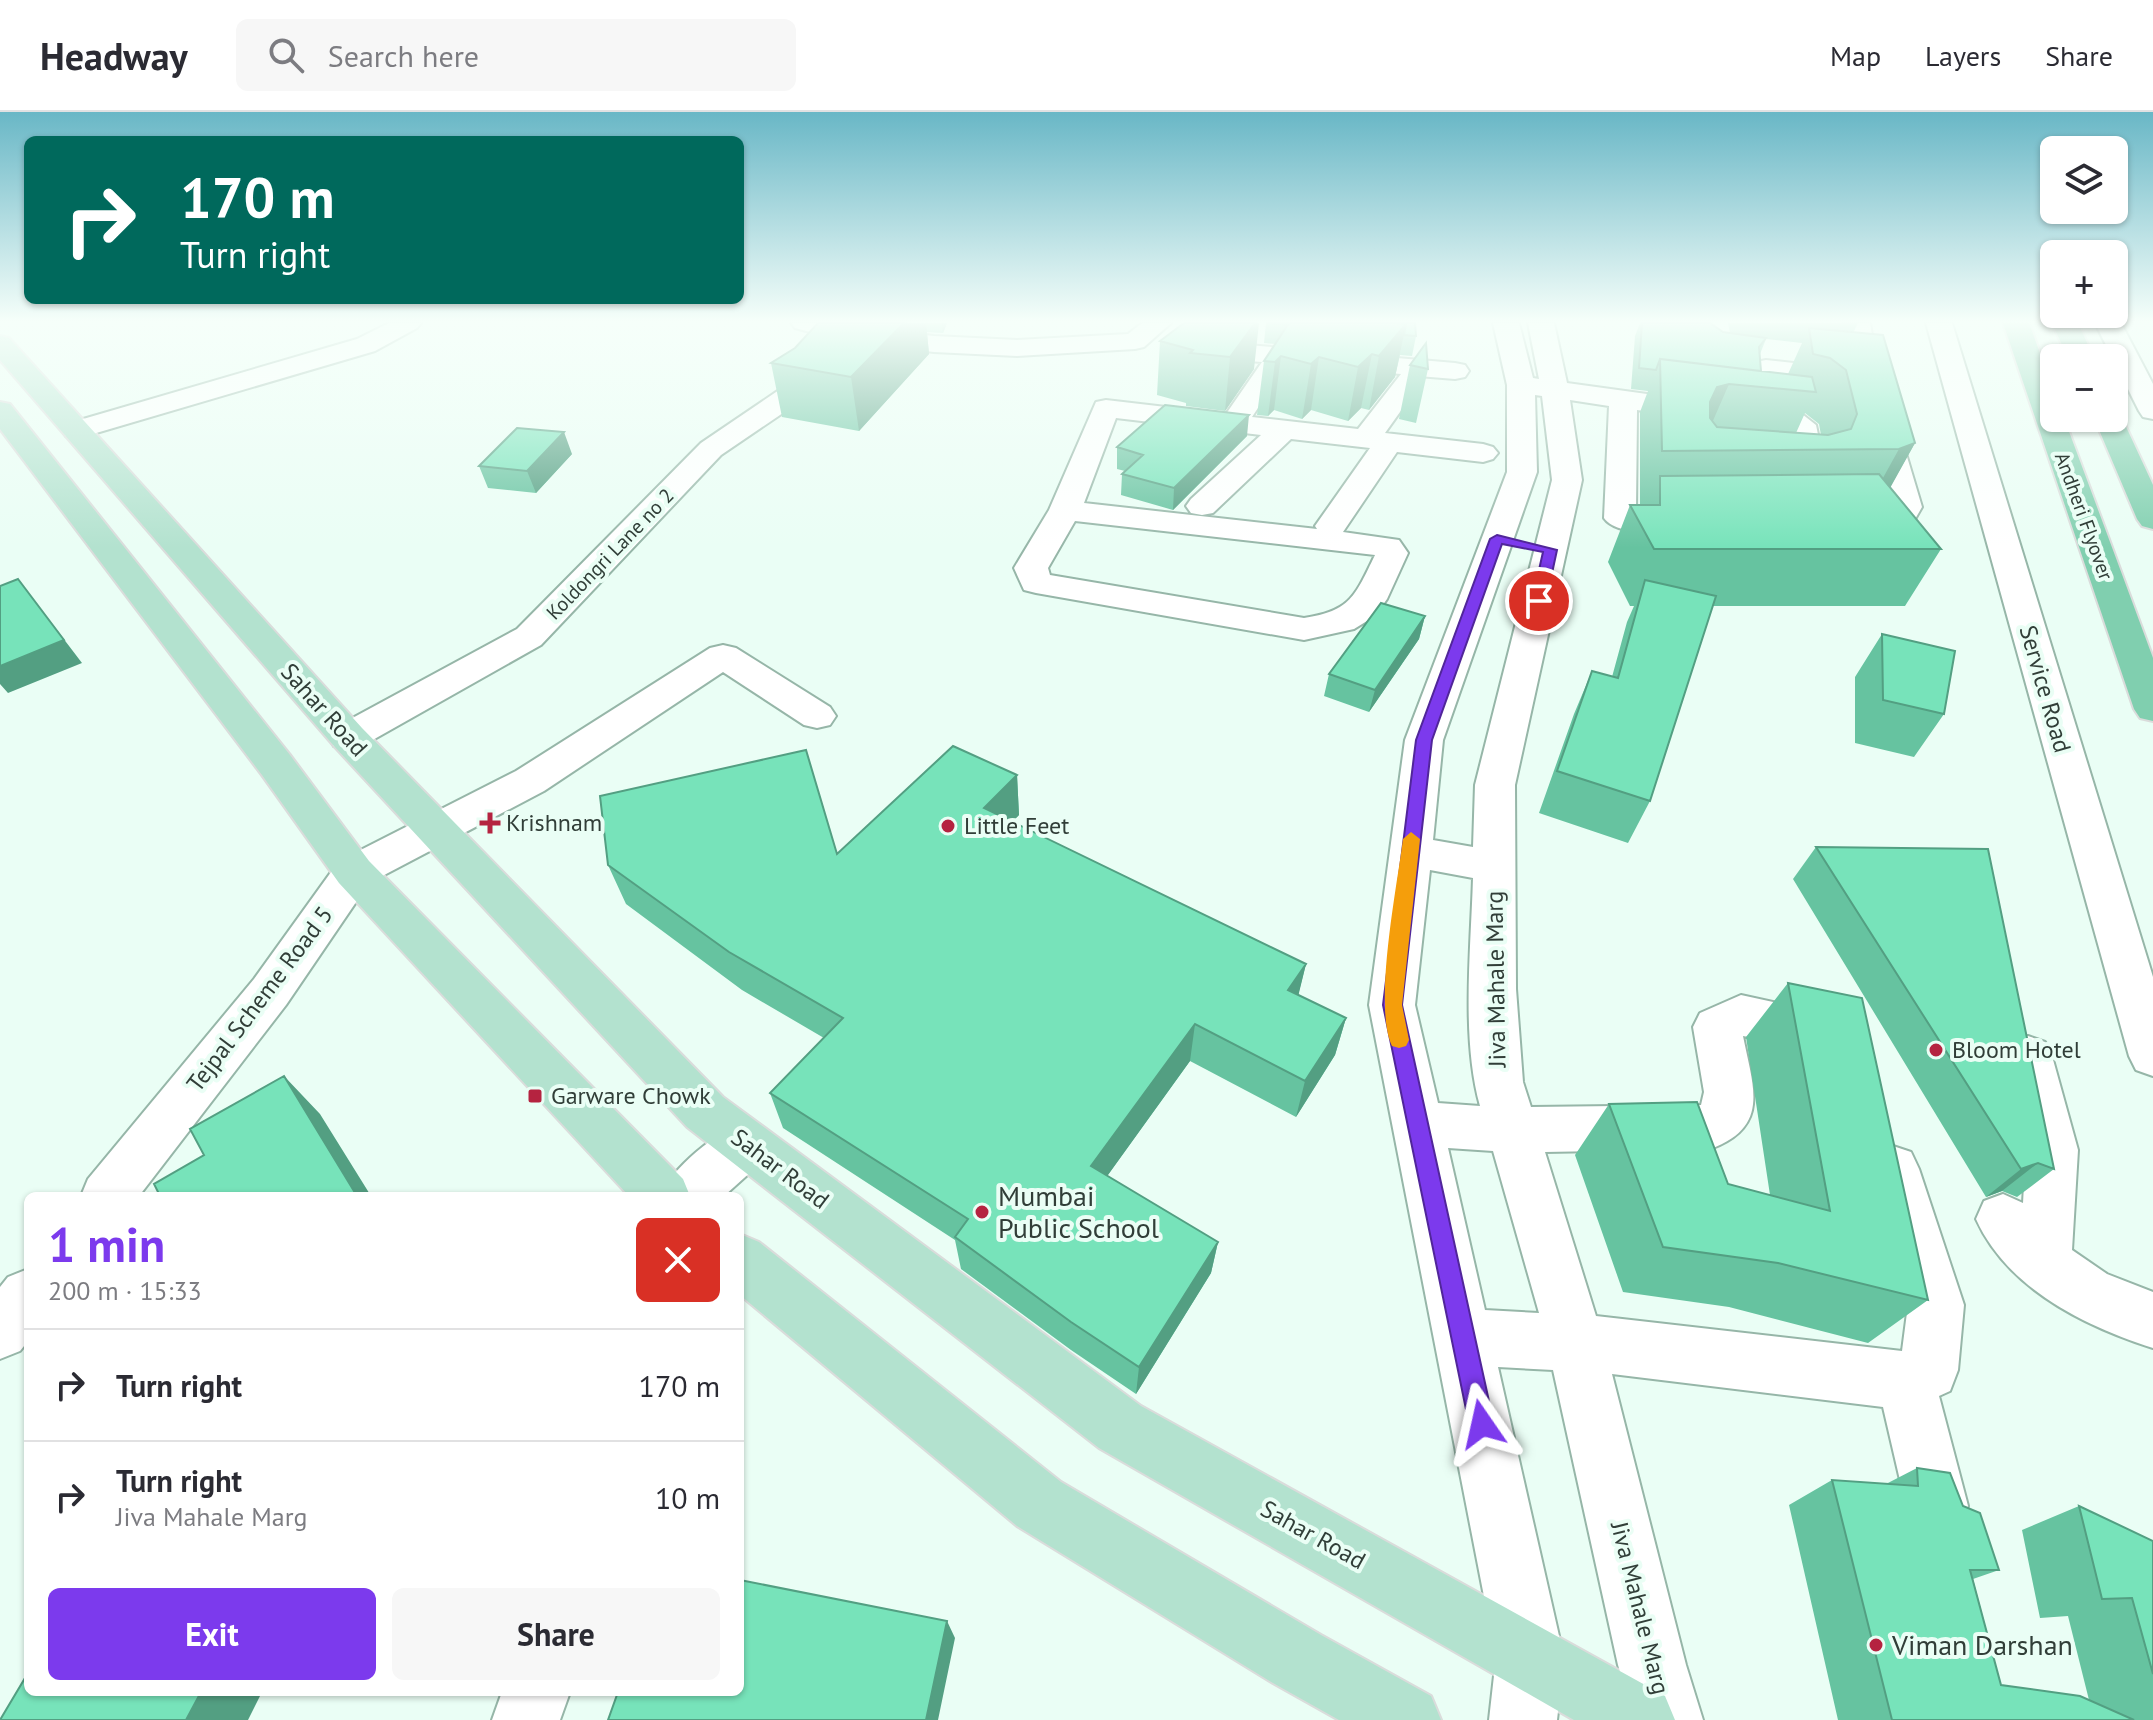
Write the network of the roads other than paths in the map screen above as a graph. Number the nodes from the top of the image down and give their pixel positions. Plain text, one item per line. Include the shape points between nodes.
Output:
1 (23, 398) edge
2 (48, 398) edge
3 (185, 398) edge
4 (786, 398) edge
5 (1113, 398) edge
6 (1154, 398) edge
7 (1251, 398) edge
8 (1399, 398) edge
9 (1536, 398) edge
10 (1541, 398) edge
11 (1616, 398) edge
12 (1769, 398) edge
13 (1875, 398) edge
14 (1961, 398) edge
15 (2043, 398) edge
16 (1623, 399) junction
17 (0, 410) edge
18 (1771, 416) junction
19 (1234, 423) junction
20 (1285, 429) junction
21 (76, 430) junction
22 (2114, 432) edge
23 (1378, 440) junction
24 (1483, 453) dead end
25 (1786, 466) edge
26 (1202, 506) dead end
27 (1065, 510) junction
28 (1830, 519) edge
29 (2153, 519) edge
30 (1708, 521) edge
31 (1331, 526) dead end
32 (1497, 539) junction
33 (1551, 550) junction
34 (1472, 615) junction
35 (1533, 626) junction
36 (2153, 709) edge
37 (817, 716) dead end
38 (348, 737) junction
39 (436, 831) junction
40 (1409, 851) junction
41 (1494, 866) junction
42 (354, 872) junction
43 (2028, 1056) edge
44 (2153, 1056) edge
45 (1858, 1057) edge
46 (1418, 1124) junction
47 (1512, 1130) junction
48 (1881, 1130) edge
49 (746, 1144) junction
50 (110, 1192) edge
51 (660, 1192) edge
52 (691, 1192) edge
53 (2003, 1219) dead end
54 (744, 1263) edge
55 (2043, 1263) junction
56 (24, 1301) edge
57 (2153, 1320) edge
58 (0, 1331) edge
59 (1464, 1337) junction
60 (1576, 1343) junction
61 (1906, 1381) junction
62 (1937, 1506) edge
63 (1526, 1689) edge
64 (535, 1696) edge
65 (526, 1720) edge
66 (1407, 1720) edge
67 (1641, 1720) edge
68 (1669, 1720) edge

1 - 17 main road
2 - 21 main road, Sahar Road
3 - 21 street
4 - 38 street, Koldongri Lane no 2 via 711,449 529,637
5 - 27 street
6 - 19 street
7 - 19 street
8 - 23 street
9 - 32 street via 1522,472
10 - 33 street, Jiva Mahale Marg via 1567,480
11 - 16 street
12 - 18 street
13 - 28 street via 1905,511 1890,518
14 - 44 street, Service Road
15 - 36 highway, Andheri Flyover
16 - 18 street
16 - 30 street via 1620,518
17 - 42 main road
18 - 25 street via 1802,425
19 - 20 street
20 - 23 street
20 - 26 street
21 - 38 main road, Sahar Road
22 - 29 highway
23 - 24 street
23 - 31 street
27 - 27 street via 1031,568 1036,583 1304,629 1354,618 1367,605 1392,553 1387,547
32 - 33 street
32 - 34 street
33 - 35 street, Jiva Mahale Marg
34 - 35 street
34 - 40 street via 1424,740
35 - 41 street, Jiva Mahale Marg via 1495,785
37 - 39 street, Tejpal Scheme Road 5 via 723,656 530,781
38 - 39 main road, Sahar Road
39 - 42 street, Tejpal Scheme Road 5
39 - 49 main road, Sahar Road via 705,1112
40 - 41 street
40 - 46 street via 1392,1005
41 - 47 street, Jiva Mahale Marg via 1498,1082
42 - 50 street, Tejpal Scheme Road 5 via 270,992
42 - 51 main road
43 - 55 street via 2052,1150
45 - 47 street via 1831,1032 1741,1014 1717,1027 1729,1092 1716,1149
46 - 47 street
46 - 59 street
47 - 60 street, Jiva Mahale Marg
48 - 61 street via 1936,1305 1929,1370
49 - 52 street
49 - 63 main road, Sahar Road via 1120,1427
53 - 55 street
54 - 66 main road via 1039,1504
55 - 57 street via 2072,1286
56 - 58 street
59 - 60 street
59 - 63 street
60 - 61 street
60 - 68 street, Jiva Mahale Marg
61 - 62 street
63 - 67 main road, Sahar Road
64 - 65 street

